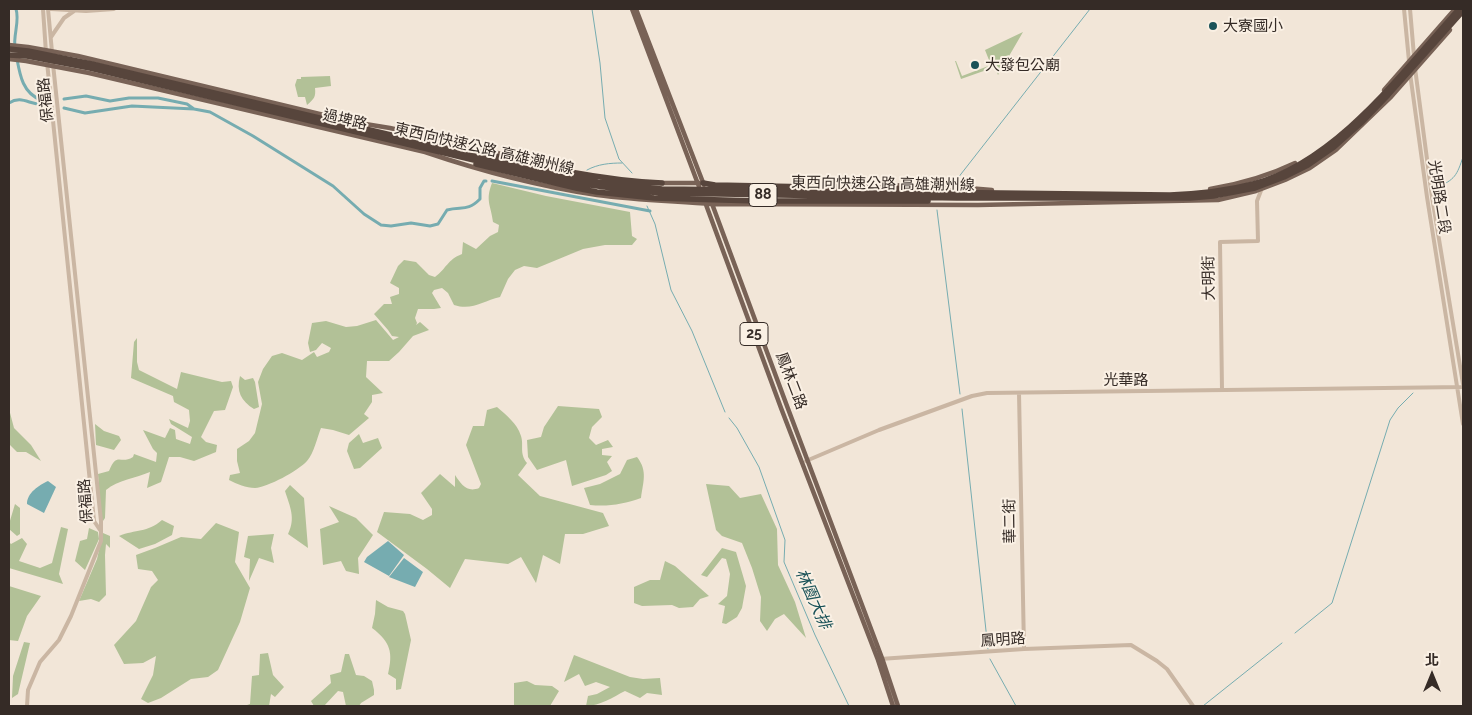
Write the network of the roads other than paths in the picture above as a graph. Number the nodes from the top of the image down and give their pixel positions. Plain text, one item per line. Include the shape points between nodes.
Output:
1 (43, 9) edge
2 (50, 9) edge
3 (114, 9) edge
4 (632, 9) edge
5 (636, 9) edge
6 (1404, 9) edge
7 (1410, 9) edge
8 (1457, 9) edge
9 (74, 11) junction
10 (1463, 11) edge
11 (1463, 15) edge
12 (1457, 22) junction
13 (51, 37) junction
14 (9, 45) edge
15 (9, 49) edge
16 (46, 50) junction
17 (52, 52) junction
18 (1414, 55) junction
19 (9, 57) edge
20 (1409, 61) junction
21 (47, 64) junction
22 (54, 66) junction
23 (1416, 69) junction
24 (1410, 74) junction
25 (352, 126) junction
26 (426, 148) junction
27 (1268, 175) junction
28 (662, 183) junction
29 (701, 183) junction
30 (1262, 189) junction
31 (987, 193) junction
32 (1030, 198) junction
33 (708, 202) junction
34 (1463, 386) edge
35 (1458, 387) junction
36 (1222, 390) junction
37 (1019, 393) junction
38 (1463, 424) edge
39 (808, 460) junction
40 (802, 462) junction
41 (100, 530) junction
42 (1024, 649) junction
43 (880, 659) junction
44 (28, 706) edge
45 (893, 706) edge
46 (898, 706) edge
47 (1193, 706) edge

1 - 16 street, 保福路
2 - 9 street
2 - 13 street, 保福路
3 - 9 street
4 - 29 main road, 鳳林二路 / 25
5 - 29 main road, 鳳林二路 / 25
6 - 20 street, 光明路二段
7 - 18 street, 光明路二段
8 - 12 street
8 - 18 main road, 過埤路
8 - 31 highway, 東西向快速公路 高雄潮州線 / 88 via 1358,121 1330,144 1281,173 1254,183 1190,194
9 - 13 street via 64,18
10 - 32 highway, 東西向快速公路 高雄潮州線 / 88 via 1361,123 1334,147 1284,177 1255,188 1190,198
11 - 12 main road, 過埤路
12 - 23 main road, 過埤路
13 - 17 street, 保福路
14 - 16 main road, 過埤路
15 - 25 highway, 東西向快速公路 高雄潮州線 / 88 via 92,64
16 - 17 main road, 過埤路
16 - 21 street, 保福路
17 - 22 street, 保福路
17 - 28 main road, 過埤路 via 553,166
18 - 20 main road, 過埤路
18 - 23 street, 光明路二段
19 - 21 main road, 過埤路
19 - 26 highway, 東西向快速公路 高雄潮州線 / 88 via 27,56 90,68
20 - 24 street, 光明路二段
20 - 27 main road, 過埤路 via 1368,106 1328,142 1305,158
21 - 22 main road, 過埤路
21 - 41 street, 保福路 via 94,522
22 - 33 main road, 過埤路 via 425,152 470,168 575,191 662,202
22 - 41 street, 保福路
23 - 24 main road, 過埤路
23 - 34 street, 光明路二段 via 1432,197
24 - 30 main road, 過埤路 via 1336,150 1310,168
24 - 35 street, 光明路二段
25 - 28 highway via 552,169 632,182
25 - 31 highway, 東西向快速公路 高雄潮州線 / 88 via 552,173 662,189
26 - 32 highway, 東西向快速公路 高雄潮州線 / 88 via 576,184 662,193
26 - 33 highway via 502,172 597,192
27 - 29 main road, 過埤路 via 1211,189 1176,192
27 - 30 street, 大明街
28 - 29 main road, 過埤路
29 - 31 highway
29 - 33 main road, 鳳林二路 / 25
30 - 33 main road, 過埤路 via 1218,200 1190,202 978,206
30 - 36 street, 大明街 via 1257,200 1258,241 1220,242
32 - 33 highway
33 - 39 main road, 鳳林二路 / 25
33 - 40 main road, 鳳林二路 / 25
34 - 35 street, 光華路
35 - 36 street, 光華路
35 - 38 street, 光明路二段
36 - 37 street, 光華路
37 - 39 street, 光華路 via 972,396
37 - 42 street, 華二街
39 - 40 street, 光華路
39 - 43 main road, 鳳林二路 / 25
40 - 43 main road, 鳳林二路 / 25
41 - 44 street via 100,541 71,616 59,640 40,662 28,690
42 - 43 street, 鳳明路
42 - 47 street, 鳳明路 via 1131,645 1167,669
43 - 45 main road, 鳳林二路 / 25
43 - 46 main road, 鳳林二路 / 25

